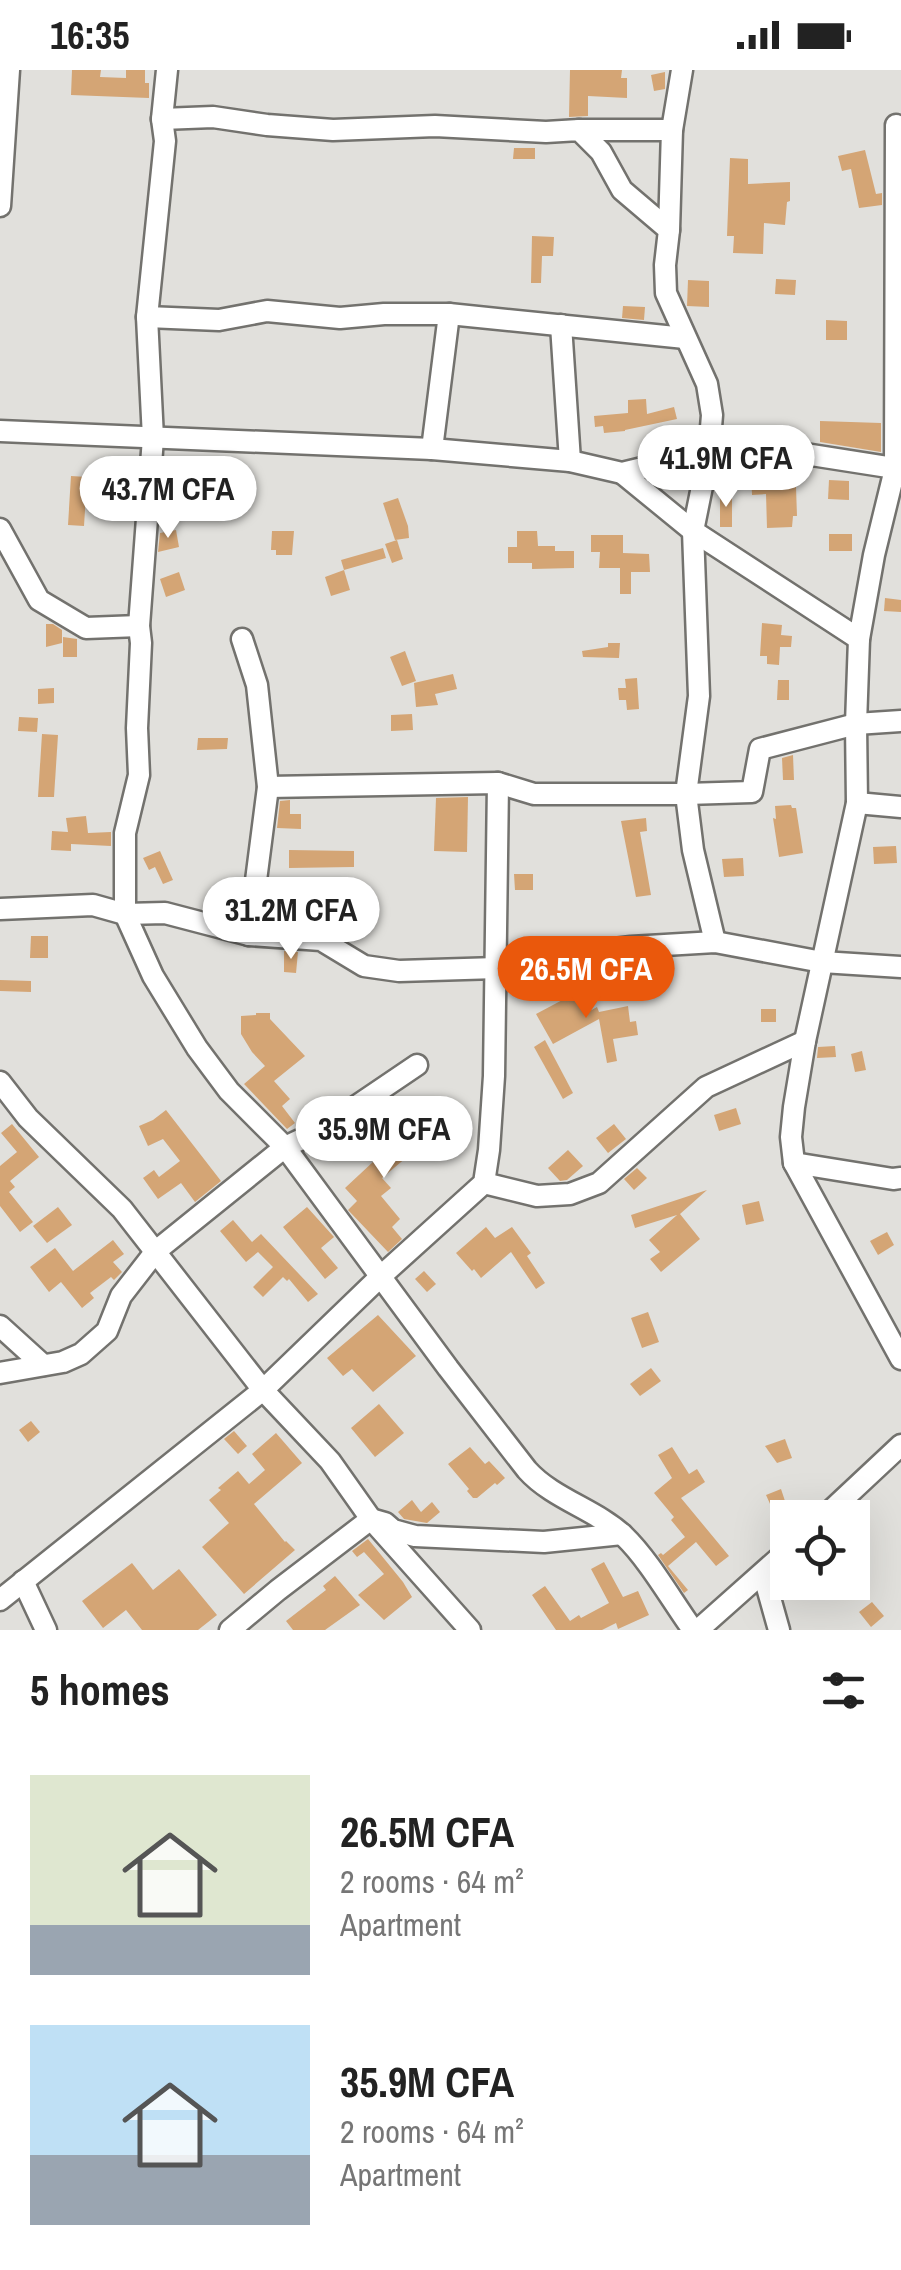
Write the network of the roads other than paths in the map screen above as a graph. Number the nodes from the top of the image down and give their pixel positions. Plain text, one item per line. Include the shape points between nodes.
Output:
1 (9, 70) edge
2 (167, 70) edge
3 (682, 70) edge
4 (162, 119) junction
5 (896, 125) dead end
6 (580, 130) junction
7 (672, 130) junction
8 (0, 206) edge
9 (669, 230) junction
10 (449, 314) junction
11 (147, 317) junction
12 (561, 326) junction
13 (685, 338) junction
14 (0, 430) edge
15 (153, 438) junction
16 (432, 449) junction
17 (710, 452) junction
18 (570, 461) junction
19 (898, 469) edge
20 (622, 473) junction
21 (0, 529) edge
22 (693, 532) junction
23 (139, 626) junction
24 (242, 639) dead end
25 (859, 639) junction
26 (901, 721) edge
27 (856, 724) junction
28 (498, 783) junction
29 (268, 787) junction
30 (686, 794) junction
31 (857, 803) junction
32 (901, 807) edge
33 (0, 909) edge
34 (125, 914) junction
35 (249, 936) junction
36 (714, 942) junction
37 (822, 962) junction
38 (901, 967) edge
39 (497, 968) junction
40 (805, 1042) junction
41 (417, 1064) dead end
42 (0, 1082) edge
43 (285, 1147) junction
44 (794, 1163) junction
45 (901, 1178) edge
46 (484, 1182) junction
47 (156, 1251) junction
48 (380, 1277) junction
49 (0, 1326) edge
50 (901, 1359) edge
51 (43, 1365) junction
52 (0, 1373) edge
53 (263, 1390) junction
54 (901, 1446) edge
55 (842, 1500) edge
56 (370, 1519) junction
57 (622, 1534) junction
58 (770, 1567) edge
59 (763, 1573) junction
60 (23, 1581) junction
61 (0, 1600) edge
62 (468, 1629) edge
63 (46, 1630) edge
64 (230, 1630) edge
65 (696, 1630) edge
66 (780, 1630) edge

1 - 8 street
2 - 4 street
3 - 7 street
4 - 6 street via 213,117 333,130
4 - 11 street
5 - 19 street
6 - 7 street
6 - 9 street via 602,152 622,190
7 - 9 street
9 - 13 street via 666,293
10 - 11 street
10 - 12 street
10 - 16 street
11 - 15 street
12 - 13 street
12 - 18 street
13 - 17 street via 707,384
14 - 15 street
15 - 16 street
15 - 23 street
16 - 18 street
17 - 19 street via 768,445
17 - 20 street
17 - 22 street
18 - 20 street
19 - 25 street
20 - 22 street
21 - 23 street via 38,600 86,628
22 - 25 street
22 - 30 street via 699,696
23 - 34 street via 139,775 125,832
24 - 29 street via 258,685
25 - 27 street
26 - 27 street
27 - 30 street via 760,749 752,792
27 - 31 street
28 - 29 street
28 - 30 street via 534,794
28 - 39 street
29 - 35 street
30 - 36 street
31 - 32 street
31 - 37 street
33 - 34 street via 93,905
34 - 35 street via 165,913
34 - 43 street via 197,1048
35 - 39 street via 321,940 364,966 398,971
36 - 37 street
36 - 39 street via 612,949
37 - 38 street
37 - 40 street
39 - 46 street
40 - 44 street via 794,1107
40 - 46 street via 706,1087 600,1183 537,1196
41 - 43 street
42 - 47 street
43 - 47 street
43 - 48 street
44 - 45 street
44 - 50 street
46 - 48 street
47 - 51 street via 96,1343
47 - 53 street
48 - 53 street
48 - 57 street via 534,1478
49 - 51 street
51 - 52 street
53 - 56 street via 330,1460
53 - 60 street
54 - 55 street
56 - 57 street via 414,1536 544,1542
56 - 62 street
56 - 64 street
57 - 65 street
58 - 59 street
59 - 65 street
59 - 66 street
60 - 61 street
60 - 63 street

